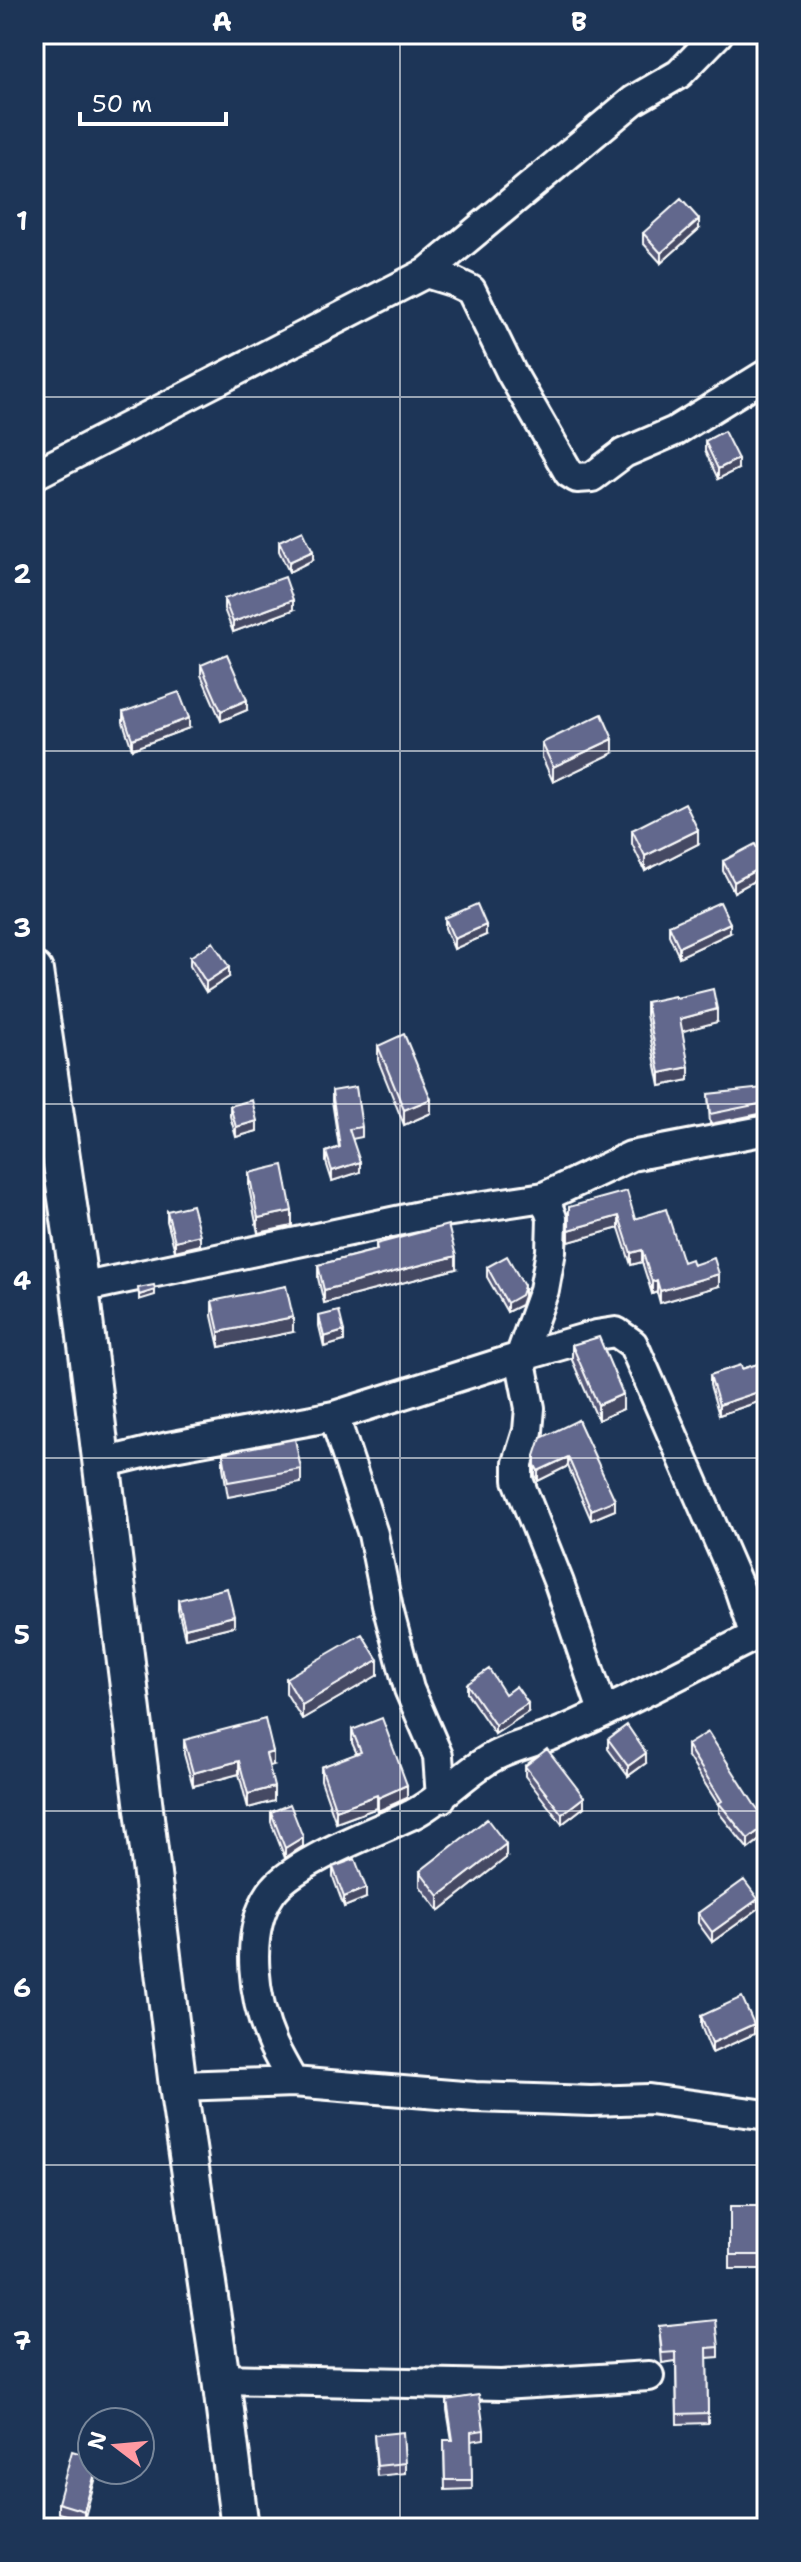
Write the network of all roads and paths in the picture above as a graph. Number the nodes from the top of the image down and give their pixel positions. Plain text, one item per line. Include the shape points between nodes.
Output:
1 (718, 34) edge
2 (426, 273) junction
3 (767, 374) edge
4 (34, 475) edge
5 (34, 971) edge
6 (767, 1130) edge
7 (544, 1197) junction
8 (80, 1288) junction
9 (520, 1357) junction
10 (334, 1416) junction
11 (103, 1463) junction
12 (761, 1635) edge
13 (603, 1711) junction
14 (441, 1798) junction
15 (293, 2082) junction
16 (178, 2086) junction
17 (767, 2115) edge
18 (649, 2376) dead end
19 (221, 2379) junction
20 (240, 2528) edge

1 - 2 street via 679,74 634,100
2 - 3 street via 471,290 511,372 569,473 577,478 592,477 624,453 675,431
2 - 4 street
5 - 8 main road
6 - 7 street via 631,1156
7 - 8 street via 425,1215
7 - 9 street via 552,1218 551,1251 544,1290
8 - 11 main road
9 - 10 street
9 - 12 street via 616,1332 633,1344
9 - 13 street via 530,1408 518,1480
10 - 11 street
10 - 14 street via 373,1534 409,1689 438,1756
11 - 16 main road
12 - 13 street
13 - 14 street via 491,1758
14 - 15 street via 297,1870 272,1892 258,1920 255,1974 272,2044
15 - 16 street
15 - 17 street via 475,2097 649,2099
16 - 19 main road
18 - 19 street via 501,2385
19 - 20 main road

